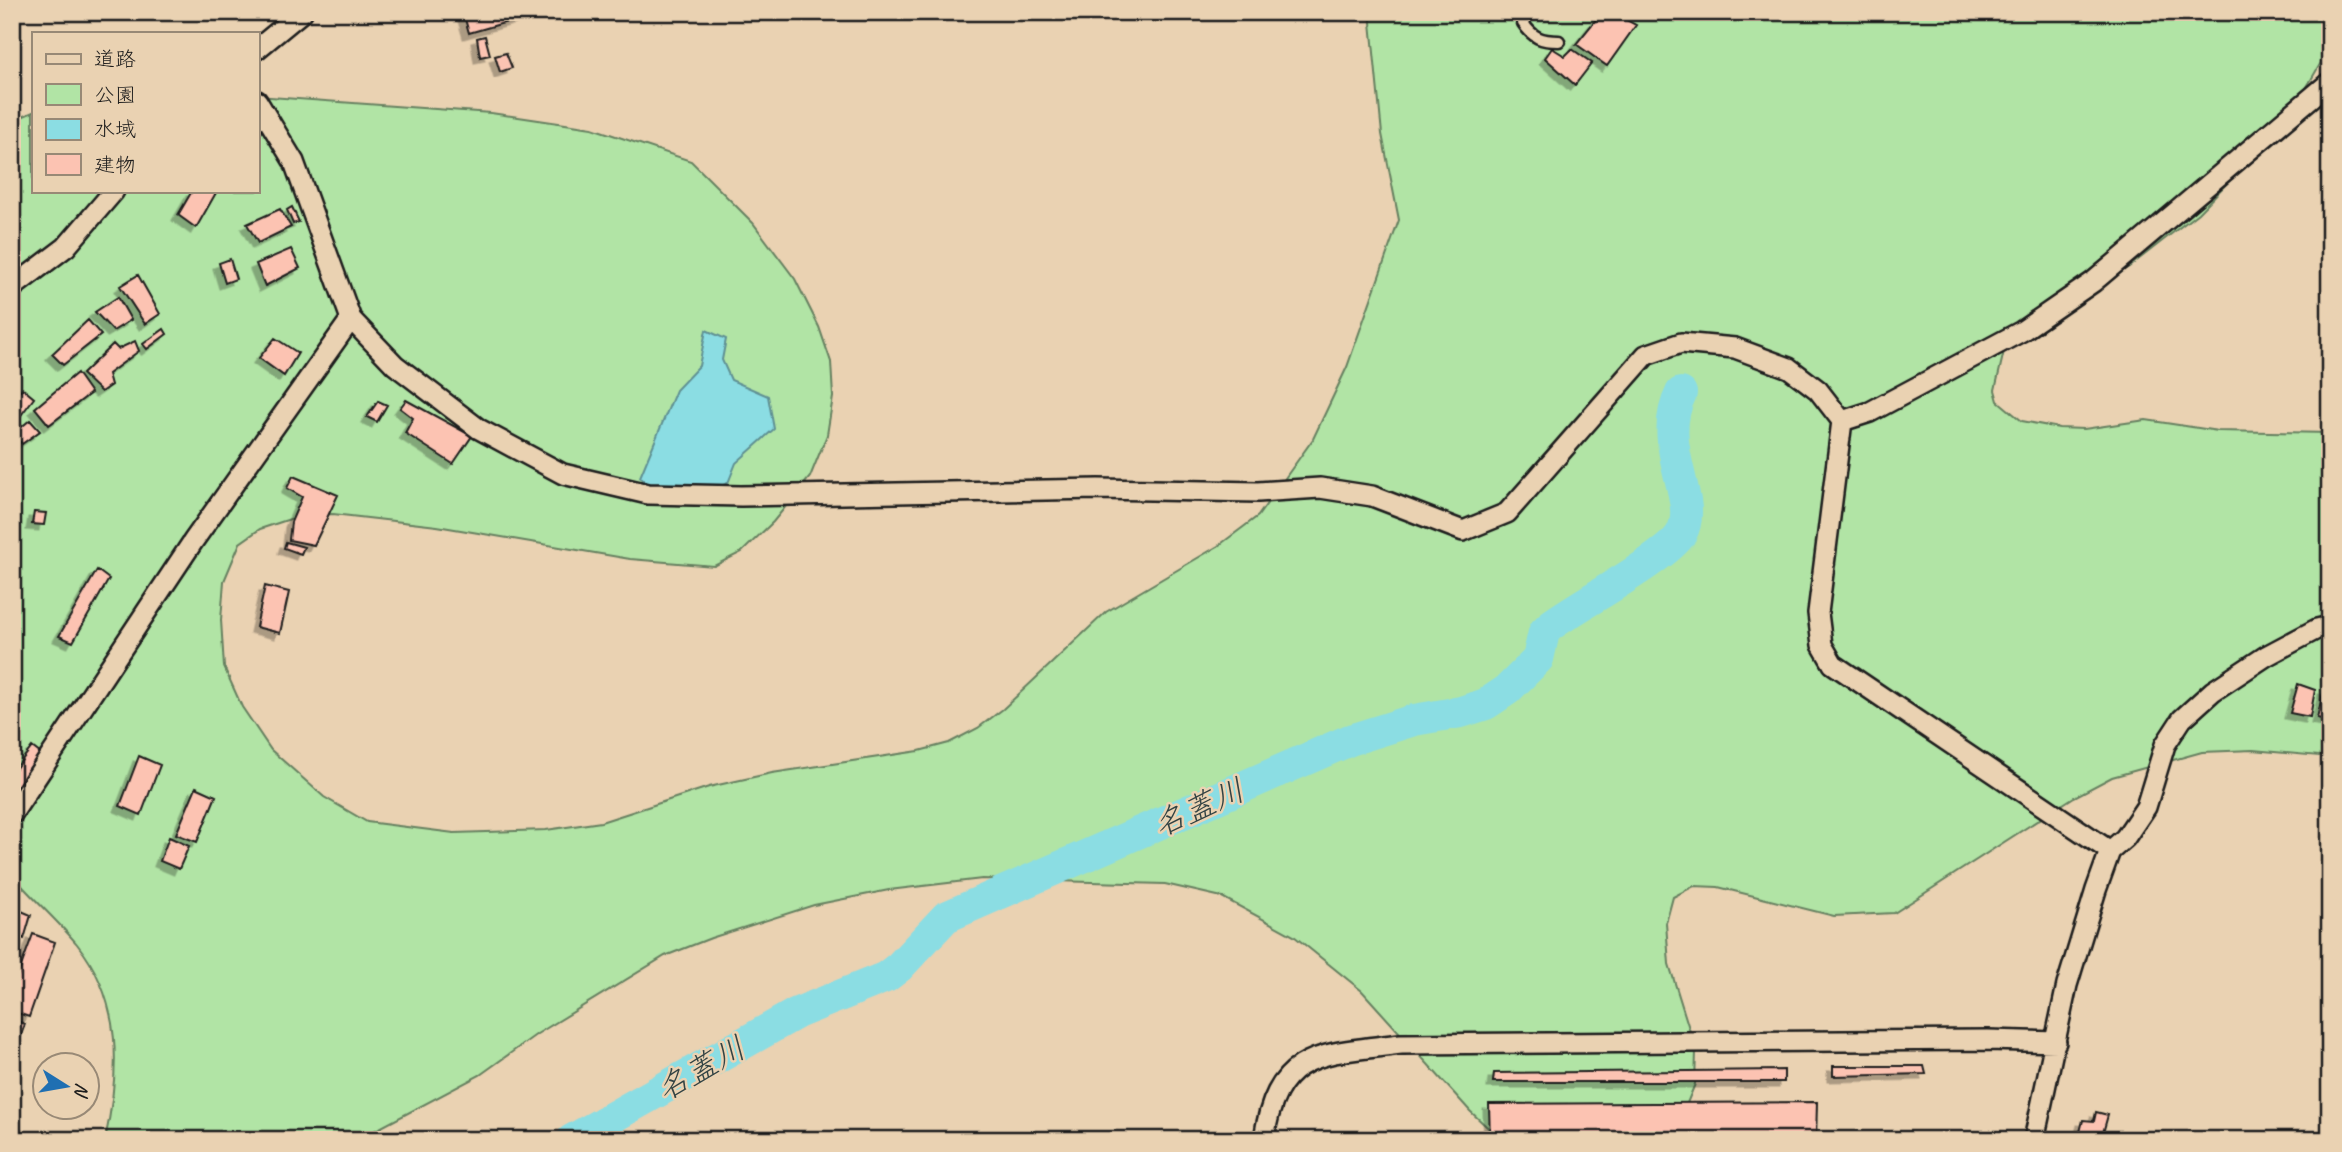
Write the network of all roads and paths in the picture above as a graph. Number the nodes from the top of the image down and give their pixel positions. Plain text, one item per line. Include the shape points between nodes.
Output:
1 (302, 12) edge
2 (1525, 12) edge
3 (1559, 41) dead end
4 (259, 47) edge
5 (2330, 82) edge
6 (259, 104) edge
7 (113, 192) edge
8 (12, 288) edge
9 (351, 319) junction
10 (1842, 421) junction
11 (2330, 626) edge
12 (12, 814) edge
13 (2110, 851) junction
14 (2056, 1042) junction
15 (1264, 1140) edge
16 (2035, 1140) edge

1 - 4 street
2 - 3 lane via 1523,23 1531,34 1541,41
5 - 10 street via 2083,289 2022,331 1870,412
6 - 9 street via 294,162
7 - 8 street via 66,247
9 - 10 street via 395,366 479,429 563,474 648,495 1320,488 1372,496 1463,531 1507,513 1646,355 1681,342 1735,348 1789,368 1818,390
9 - 12 street via 194,540
10 - 13 street via 1818,613 1822,645 1833,664
11 - 13 street via 2266,656 2213,691 2182,719 2165,745 2146,807
13 - 14 street via 2067,985
14 - 15 street via 1401,1044 1312,1058 1291,1071 1266,1118
14 - 16 street

